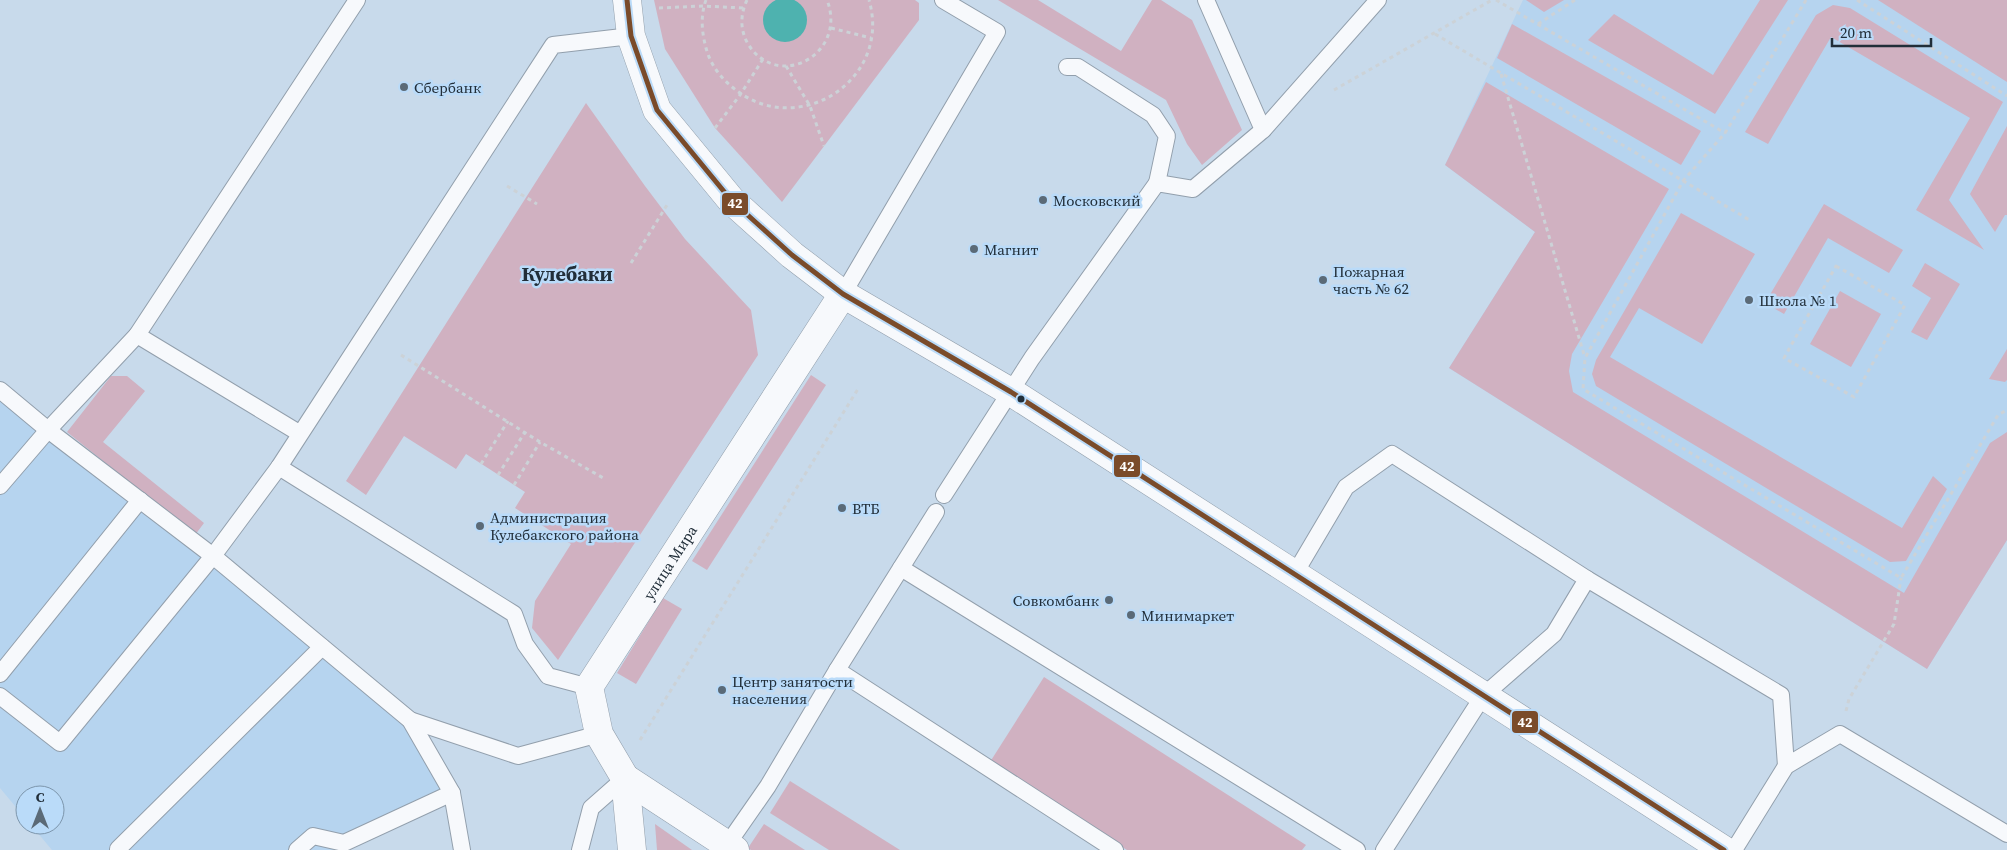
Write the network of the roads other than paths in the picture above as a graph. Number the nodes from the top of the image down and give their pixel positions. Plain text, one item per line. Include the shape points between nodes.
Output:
1 (357, 0) edge
2 (627, 0) edge
3 (943, 0) edge
4 (1206, 0) edge
5 (1378, 0) edge
6 (631, 36) junction
7 (1067, 67) dead end
8 (1263, 130) junction
9 (1157, 183) junction
10 (843, 294) junction
11 (137, 335) junction
12 (0, 390) edge
13 (1010, 392) junction
14 (48, 430) junction
15 (299, 433) junction
16 (279, 467) junction
17 (0, 486) edge
18 (944, 495) dead end
19 (140, 500) junction
20 (936, 512) dead end
21 (213, 556) junction
22 (901, 568) junction
23 (1294, 575) junction
24 (1587, 579) junction
25 (322, 647) junction
26 (837, 670) junction
27 (0, 674) edge
28 (589, 687) junction
29 (0, 696) edge
30 (1483, 696) junction
31 (410, 720) junction
32 (599, 734) junction
33 (1786, 766) junction
34 (625, 778) junction
35 (452, 793) junction
36 (2007, 834) edge
37 (731, 847) edge
38 (118, 849) edge
39 (297, 850) edge
40 (462, 850) edge
41 (580, 850) edge
42 (632, 850) edge
43 (1115, 850) edge
44 (1357, 850) edge
45 (1384, 850) edge
46 (1724, 850) edge
47 (1734, 850) edge

1 - 11 lane
2 - 6 street
3 - 10 lane via 997,32
4 - 8 lane
5 - 8 lane
6 - 10 street via 662,117 731,200 792,255
6 - 15 lane via 553,45
7 - 9 lane via 1078,67 1153,115 1167,136
8 - 9 lane via 1193,189
9 - 13 lane
10 - 13 street
10 - 28 street, улица Мира
11 - 14 lane
11 - 15 lane
12 - 14 lane
13 - 18 lane
13 - 23 street
14 - 17 lane
14 - 19 lane
15 - 16 lane
16 - 21 lane
16 - 28 lane via 514,614 526,644 548,676
19 - 21 lane
19 - 27 lane
20 - 22 lane
21 - 25 lane
21 - 29 lane via 60,743
22 - 26 lane
22 - 44 lane
23 - 24 lane via 1346,487 1392,454
23 - 30 street
24 - 30 lane via 1554,634
24 - 33 lane via 1781,695
25 - 31 lane
25 - 38 lane
26 - 37 lane
26 - 43 lane
28 - 32 street
30 - 45 lane
30 - 46 street
31 - 32 lane via 518,756
31 - 35 lane
32 - 34 street
33 - 36 lane via 1840,734
33 - 47 lane
34 - 37 street
34 - 41 lane via 591,808
34 - 42 street
35 - 39 lane via 344,843 313,836
35 - 40 lane

